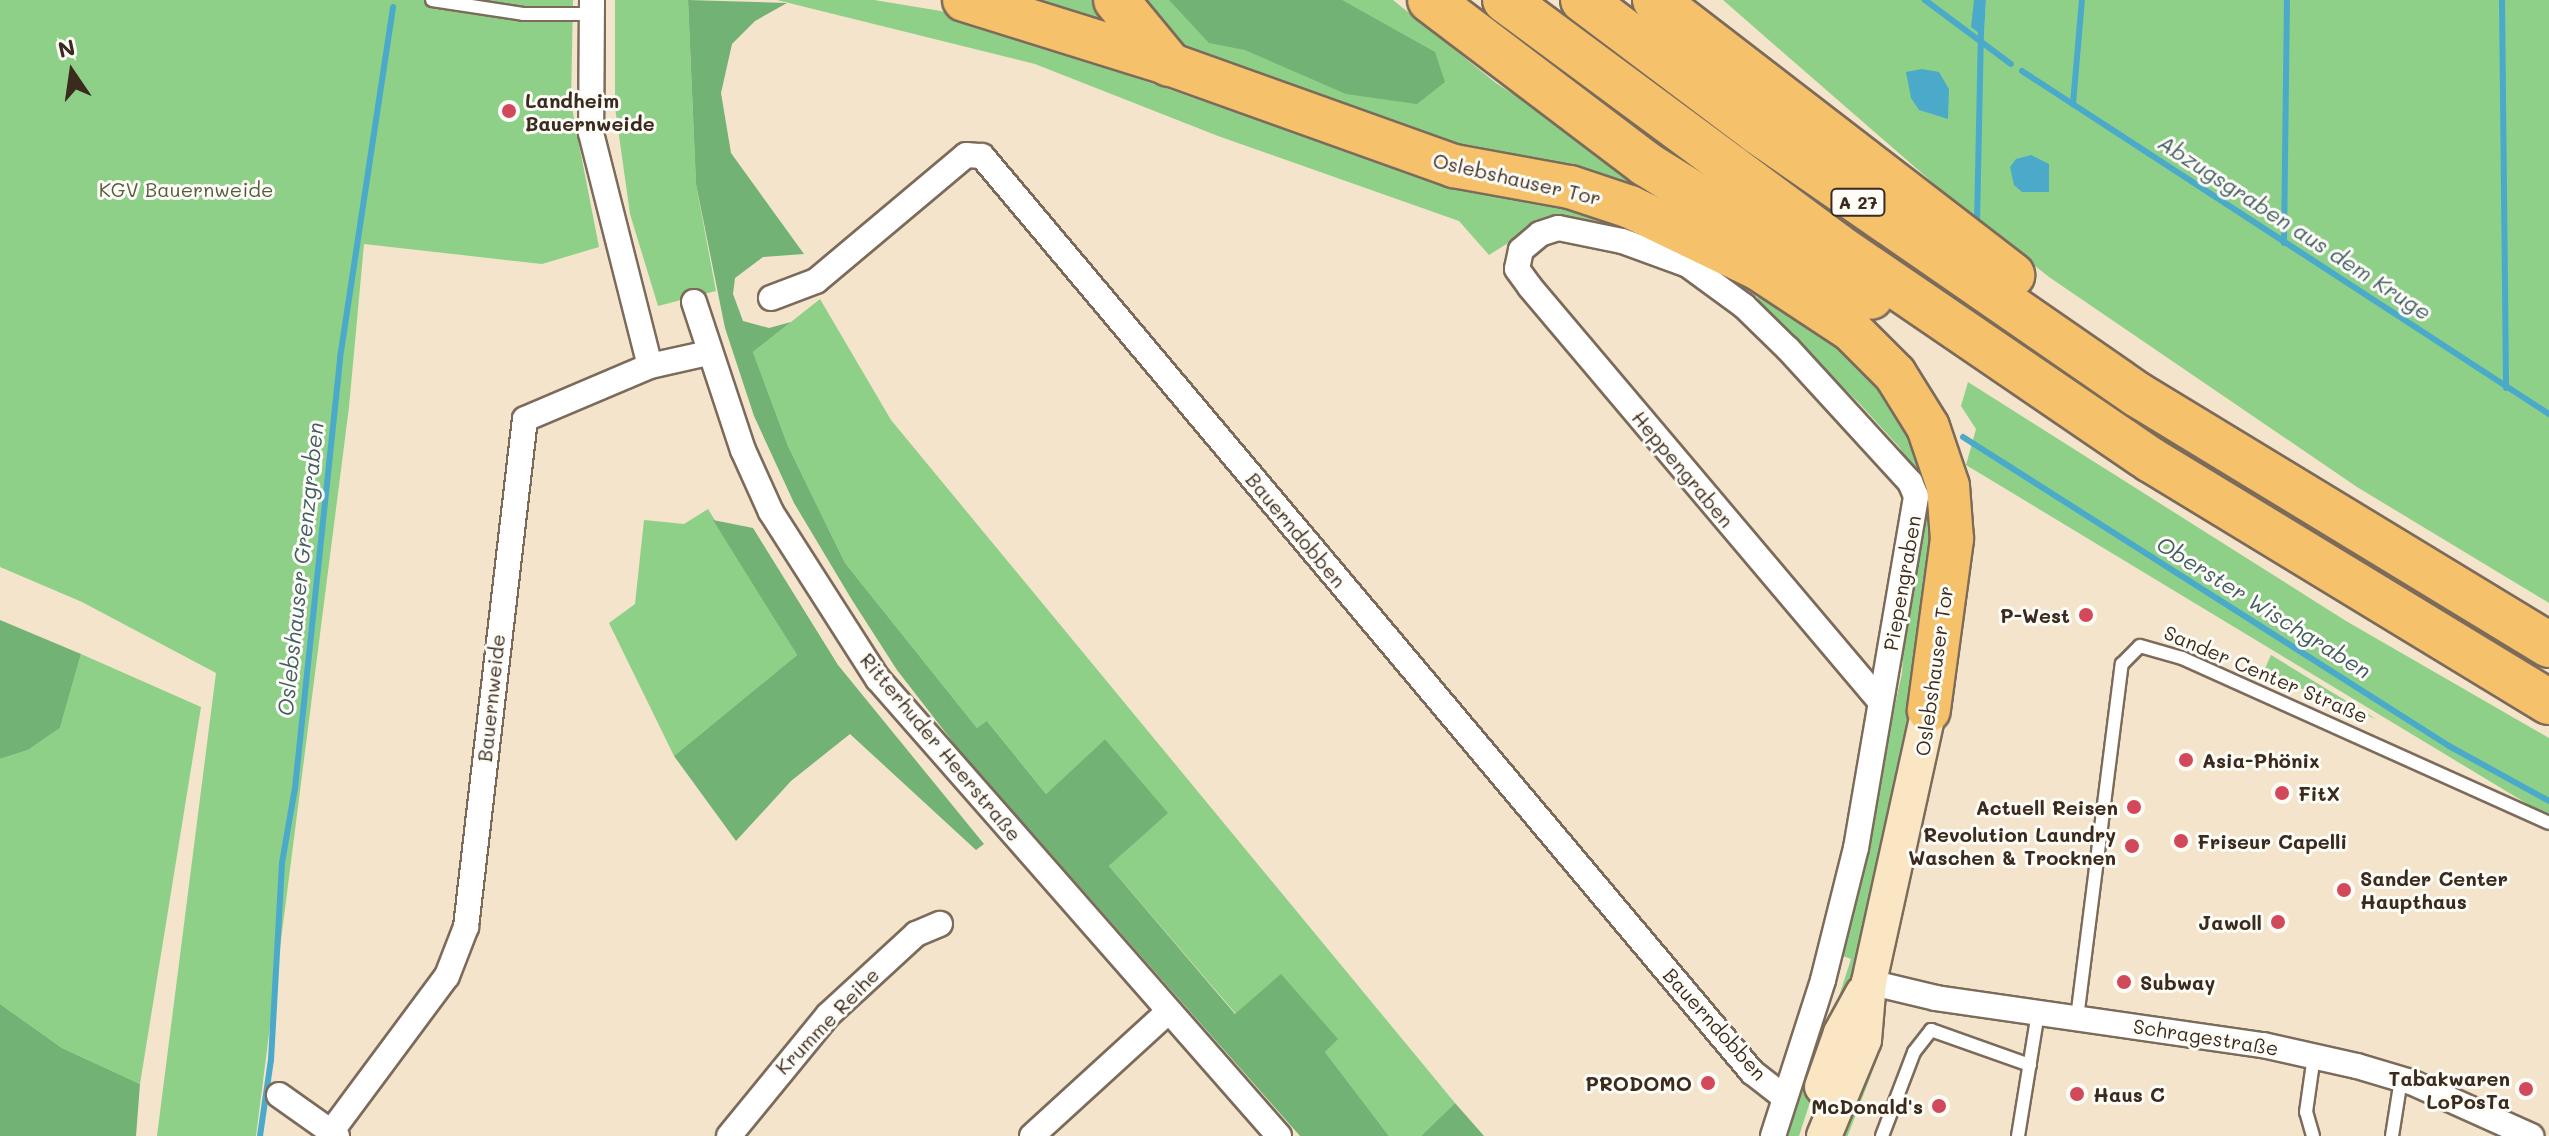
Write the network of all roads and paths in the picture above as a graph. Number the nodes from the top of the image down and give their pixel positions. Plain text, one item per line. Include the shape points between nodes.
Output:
1 (432, 0) edge
2 (1116, 0) edge
3 (1430, 0) edge
4 (1505, 0) edge
5 (1583, 0) edge
6 (1655, 0) edge
7 (970, 1) edge
8 (591, 7) edge
9 (1169, 64) junction
10 (1540, 234) joint
11 (771, 298) dead end
12 (694, 302) dead end
13 (1990, 351) junction
14 (708, 353) junction
15 (650, 366) junction
16 (2139, 394) junction
17 (2549, 645) edge
18 (1880, 701) junction
19 (2549, 702) edge
20 (1929, 710) joint
21 (2549, 823) edge
22 (940, 924) dead end
23 (1869, 982) junction
24 (1169, 1011) junction
25 (2038, 1013) junction
26 (2077, 1018) junction
27 (2314, 1056) junction
28 (2030, 1065) junction
29 (2401, 1079) junction
30 (279, 1095) dead end
31 (1784, 1097) junction
32 (334, 1134) edge
33 (729, 1136) edge
34 (1032, 1136) edge
35 (1279, 1136) edge
36 (1773, 1136) edge
37 (1811, 1136) edge
38 (1824, 1136) edge
39 (1882, 1136) edge
40 (2018, 1136) edge
41 (2313, 1136) edge
42 (2392, 1136) edge
43 (2531, 1136) edge

1 - 8 lane via 523,14
2 - 9 highway
3 - 13 highway via 1646,164 1845,285
4 - 13 highway, A 27 via 1825,237
5 - 16 highway, A 27 via 1758,132
6 - 16 highway via 2031,289
7 - 9 highway, Oslebshauser Tor
8 - 15 street via 591,133
9 - 20 highway, Oslebshauser Tor via 1454,166 1570,187 1630,207 1757,268 1851,330 1895,374 1928,427 1948,486 1952,539
10 - 18 street, Heppengraben via 1521,250 1517,269 1530,287
10 - 18 street, Piepengraben via 1558,228 1622,241 1688,265 1744,306 1910,482 1916,508
11 - 31 street, Bauerndobben via 816,281 966,155 982,156 1752,1072
12 - 14 street, Ritterhuder Heerstraße
13 - 19 highway, A 27 via 2151,460
14 - 15 street, Bauernweide
14 - 24 street, Ritterhuder Heerstraße via 771,512 878,679
15 - 32 street, Bauernweide via 525,419 466,927 447,976
16 - 17 highway, A 27
18 - 31 street, Piepengraben via 1856,848 1823,980
20 - 23 main road, Oslebshauser Tor
21 - 26 lane, Sander Center Straße via 2182,658 2140,646 2122,664
22 - 33 street, Krumme Reihe via 916,934 828,1015
23 - 25 street, Schragestraße
23 - 37 main road, Oslebshauser Tor via 1841,1033
23 - 38 main road, Oslebshauser Tor via 1864,1040
24 - 34 street
24 - 35 street, Ritterhuder Heerstraße
25 - 26 street, Schragestraße
25 - 28 lane
26 - 27 street, Schragestraße
27 - 29 street, Schragestraße
27 - 41 lane via 2306,1112
28 - 39 lane via 1931,1030 1914,1052
28 - 40 lane
29 - 42 lane
29 - 43 street, Schragestraße
30 - 32 street
31 - 36 street, Piepengraben

